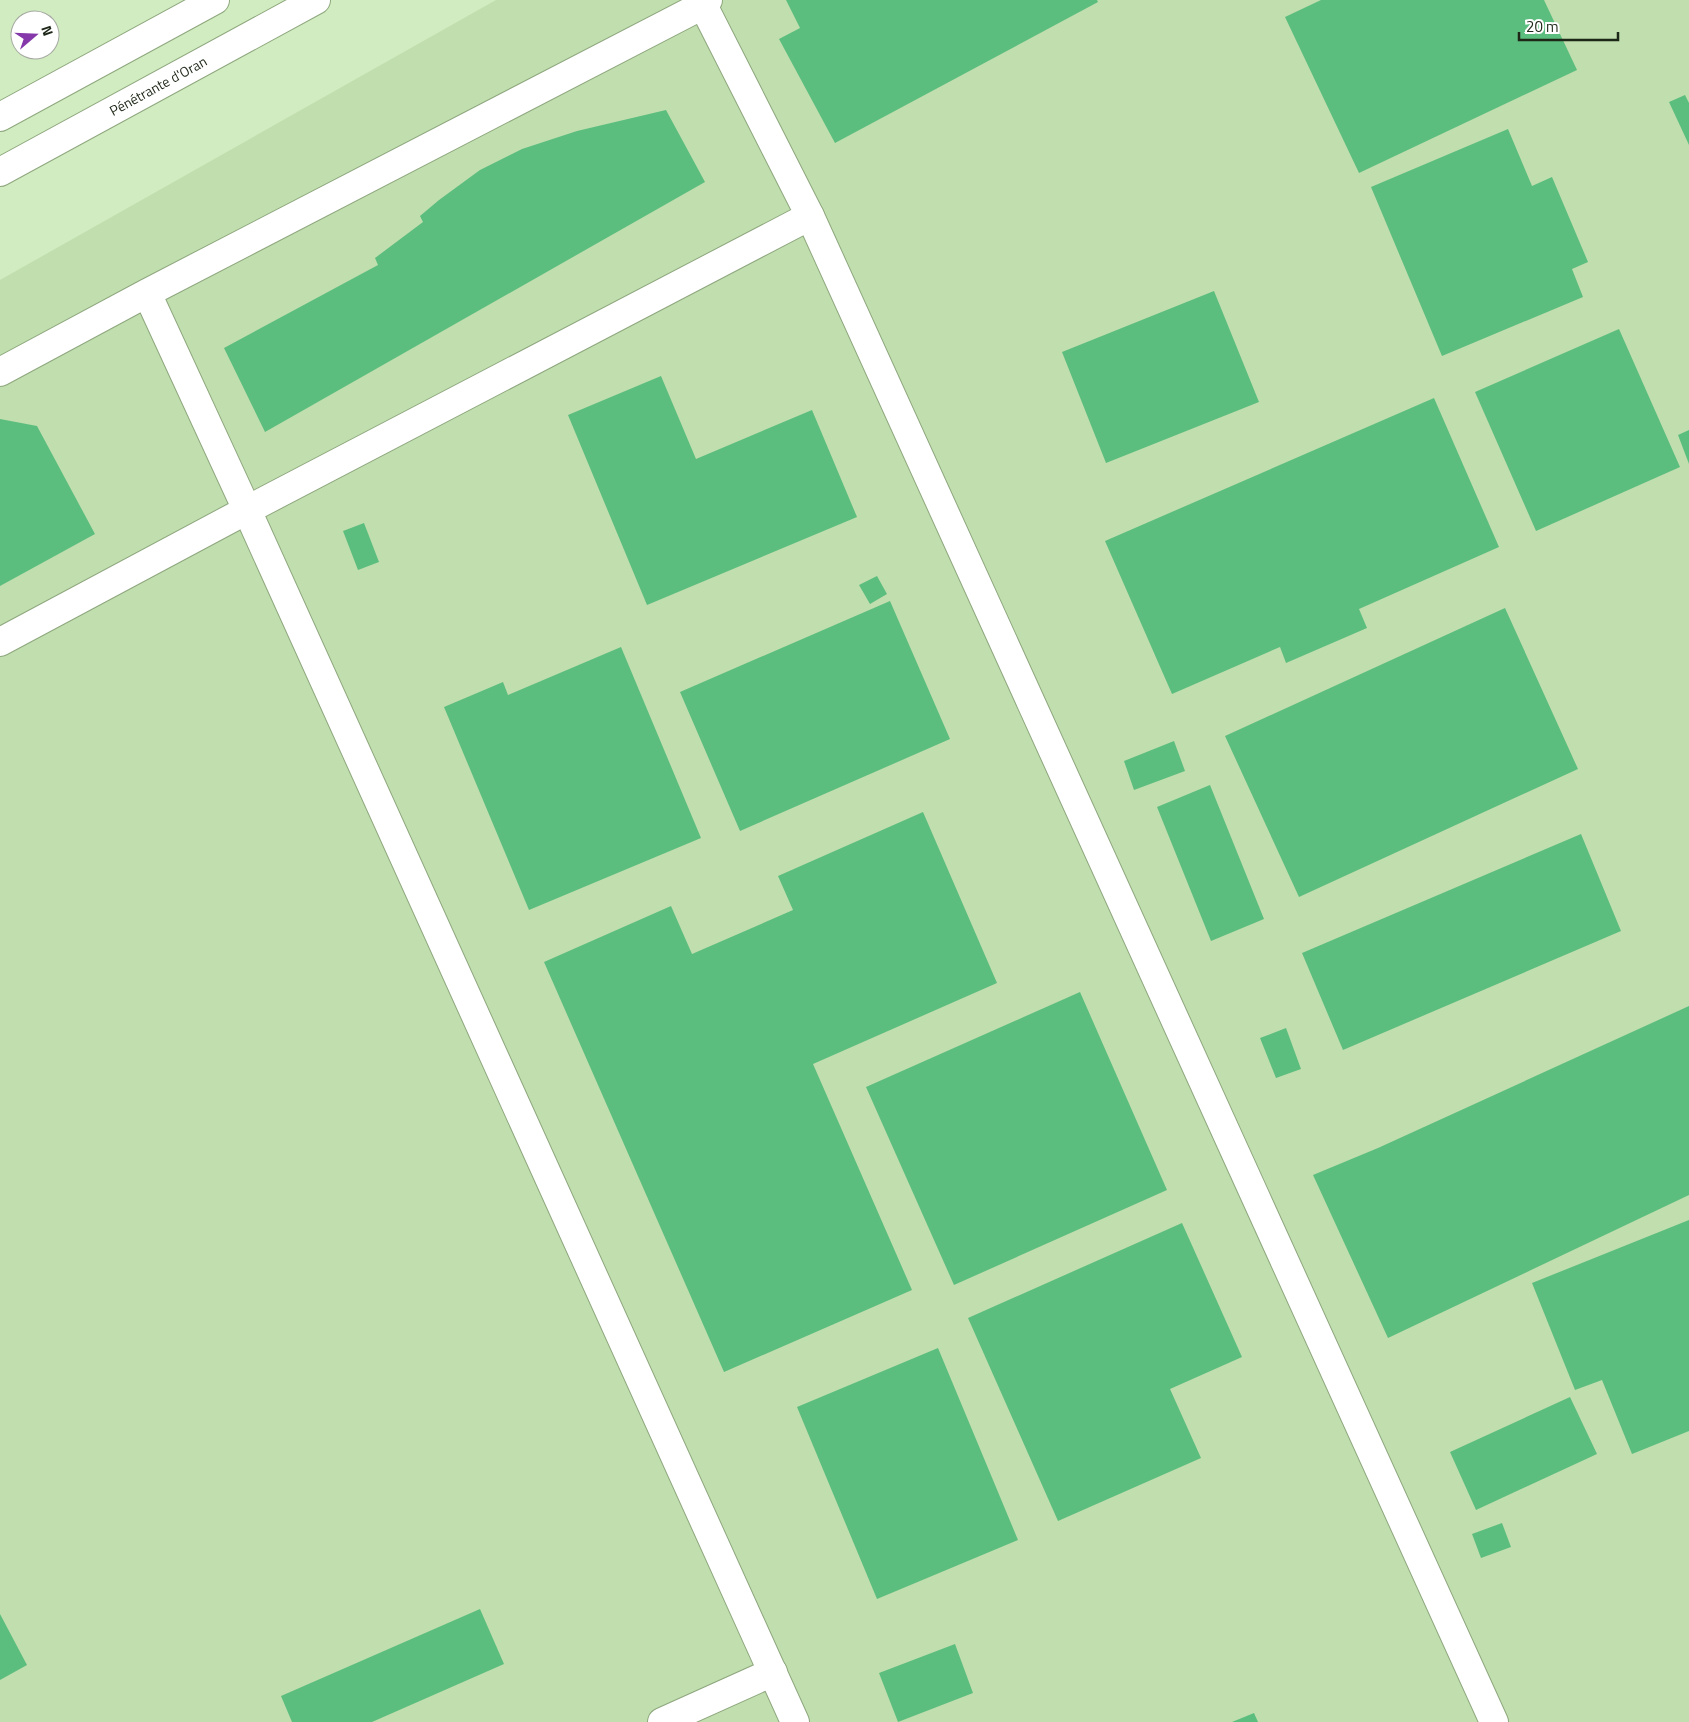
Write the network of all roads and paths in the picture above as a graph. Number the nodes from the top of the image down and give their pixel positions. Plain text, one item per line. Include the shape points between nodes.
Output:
1 (215, 0) edge
2 (316, 0) edge
3 (705, 3) edge
4 (0, 117) edge
5 (0, 172) edge
6 (810, 216) junction
7 (147, 293) junction
8 (0, 372) edge
9 (247, 510) junction
10 (0, 642) edge
11 (773, 1672) junction
12 (662, 1722) edge
13 (795, 1722) edge
14 (1494, 1722) edge

1 - 4 main road
2 - 5 main road, Pénétrante d'Oran
3 - 6 main road
3 - 7 main road
6 - 9 main road
6 - 14 main road
7 - 8 main road
7 - 9 main road
9 - 10 main road
9 - 11 main road
11 - 12 main road
11 - 13 main road

